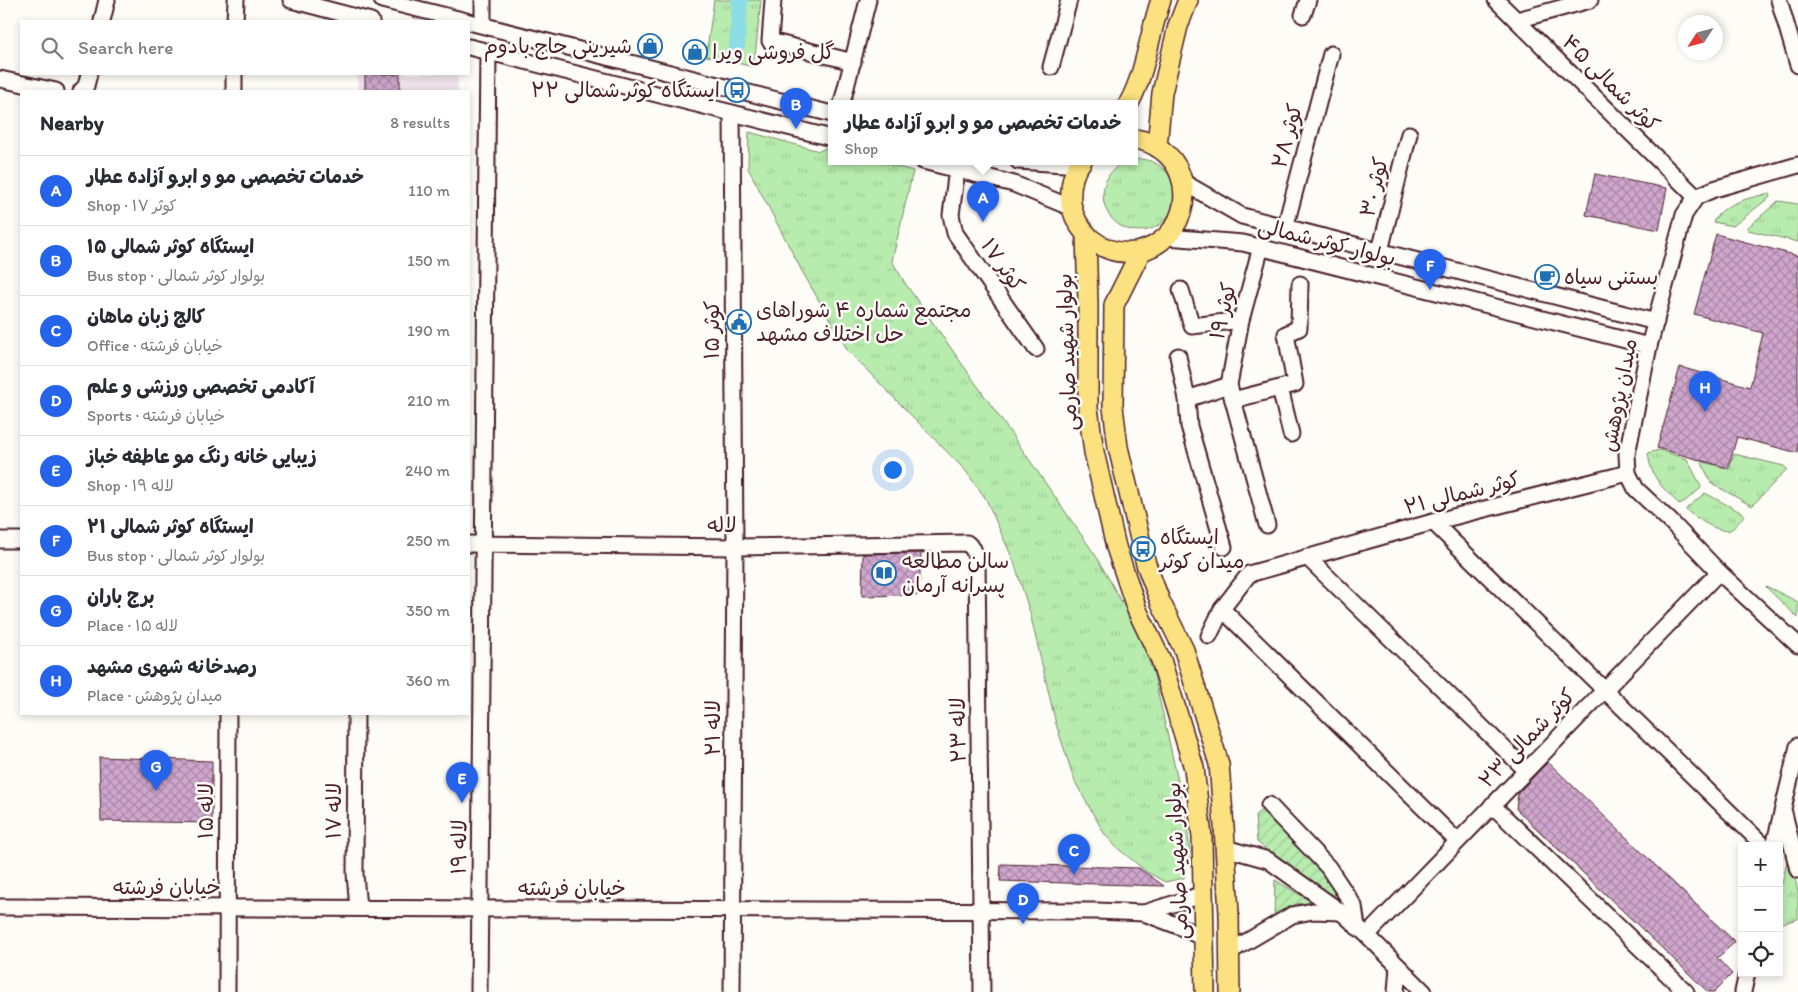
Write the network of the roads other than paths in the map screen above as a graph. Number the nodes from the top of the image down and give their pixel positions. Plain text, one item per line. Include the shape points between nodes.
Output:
1 (107, 0) edge
2 (236, 0) edge
3 (290, 0) edge
4 (382, 0) edge
5 (483, 0) edge
6 (773, 0) edge
7 (868, 0) edge
8 (1069, 0) edge
9 (1161, 0) edge
10 (1188, 0) edge
11 (1496, 0) edge
12 (1590, 0) edge
13 (1779, 0) edge
14 (102, 20) edge
15 (235, 20) edge
16 (367, 20) edge
17 (460, 20) edge
18 (1517, 20) junction
19 (472, 23) edge
20 (470, 47) edge
21 (488, 52) junction
22 (1331, 54) dead end
23 (853, 62) junction
24 (1798, 65) edge
25 (1051, 67) dead end
26 (89, 75) edge
27 (234, 75) edge
28 (0, 79) edge
29 (51, 90) edge
30 (83, 90) edge
31 (234, 90) edge
32 (843, 100) edge
33 (1131, 100) edge
34 (732, 112) junction
35 (828, 113) edge
36 (1409, 134) dead end
37 (828, 137) edge
38 (1138, 140) edge
39 (1158, 146) junction
40 (1798, 164) edge
41 (940, 165) edge
42 (1079, 165) edge
43 (957, 169) junction
44 (1183, 182) junction
45 (1696, 197) junction
46 (1072, 208) junction
47 (1286, 228) junction
48 (1086, 234) junction
49 (1167, 237) junction
50 (1261, 247) junction
51 (1141, 251) junction
52 (1380, 252) junction
53 (1300, 284) dead end
54 (1181, 290) dead end
55 (1241, 320) junction
56 (1656, 322) junction
57 (1649, 346) junction
58 (1036, 349) dead end
59 (1178, 356) dead end
60 (1280, 388) junction
61 (1231, 393) junction
62 (1188, 399) junction
63 (1291, 434) dead end
64 (1628, 473) junction
65 (1433, 522) junction
66 (1267, 525) dead end
67 (0, 540) edge
68 (20, 540) edge
69 (476, 545) edge
70 (735, 547) junction
71 (1224, 547) dead end
72 (974, 549) joint
73 (1307, 557) junction
74 (1719, 572) junction
75 (1222, 609) junction
76 (1208, 636) dead end
77 (1798, 645) edge
78 (1605, 689) junction
79 (228, 715) edge
80 (356, 715) edge
81 (1798, 746) edge
82 (1526, 770) junction
83 (1269, 805) dead end
84 (1492, 805) junction
85 (1783, 810) junction
86 (1457, 841) junction
87 (1760, 842) edge
88 (1775, 842) edge
89 (1225, 848) junction
90 (1798, 870) edge
91 (1203, 893) junction
92 (0, 907) edge
93 (227, 908) junction
94 (358, 908) junction
95 (480, 909) junction
96 (733, 910) junction
97 (982, 911) junction
98 (1341, 912) junction
99 (1144, 913) junction
100 (1362, 931) junction
101 (1203, 938) junction
102 (1229, 952) junction
103 (1398, 966) junction
104 (1746, 977) edge
105 (227, 992) edge
106 (479, 992) edge
107 (732, 992) edge
108 (982, 992) edge
109 (1205, 992) edge
110 (1230, 992) edge
111 (1396, 992) edge
112 (1424, 992) edge
113 (1686, 992) edge
114 (1743, 992) edge

1 - 14 street
2 - 15 street
3 - 16 street
4 - 17 street
5 - 19 street
6 - 23 street via 770,41
7 - 23 street
8 - 25 street
9 - 33 main road via 1138,87
10 - 39 main road via 1178,26 1162,93
11 - 18 street, کوثر شمالی ۴۵
12 - 18 street
13 - 24 street
18 - 45 street, کوثر شمالی ۴۵
19 - 35 street
20 - 21 street
21 - 34 street
21 - 69 street, لاله ۱۹
22 - 47 street, کوثر ۲۸
23 - 32 street
26 - 30 street
27 - 31 street
28 - 29 street
34 - 37 street
34 - 70 street, کوثر ۱۵
36 - 52 street, کوثر ۳۰
38 - 39 main road
39 - 44 main road via 1178,168
40 - 45 street
41 - 43 street
42 - 46 main road via 1072,178
43 - 46 street via 1014,184
43 - 58 street, کوثر ۱۷ via 951,215 955,234
44 - 47 street, بولوار کوثر شمالی via 1242,216
44 - 49 main road via 1182,212
45 - 56 street, میدان پژوهش via 1684,215
46 - 48 main road
47 - 52 street, بولوار کوثر شمالی
48 - 51 main road via 1111,250
48 - 91 main road, بولوار شهید صارمی via 1088,408 1094,452 1116,547 1137,610 1161,660 1194,768 1202,837
49 - 50 street, بولوار کوثر شمالی
49 - 51 main road
50 - 55 street, کوثر ۱۹
50 - 57 street, بولوار کوثر شمالی
51 - 89 main road, بولوار شهید صارمی via 1114,305 1113,407 1118,447 1146,564 1184,650 1219,764
52 - 56 street, بولوار کوثر شمالی
53 - 60 street via 1299,328 1286,334 1294,384
54 - 55 street via 1192,326
55 - 61 street, کوثر ۱۹
56 - 57 street, میدان پژوهش
57 - 64 street, میدان پژوهش via 1626,454
59 - 62 street
60 - 61 street
60 - 63 street
61 - 62 street
61 - 66 street
62 - 71 street via 1189,426
64 - 65 street, کوثر شمالی ۲۱
64 - 74 street, میدان پژوهش via 1636,489
65 - 73 street, کوثر شمالی ۲۱
65 - 78 street
67 - 68 street
69 - 70 street, لاله
69 - 95 street, لاله ۱۹
70 - 72 street, لاله via 967,543
70 - 96 street, لاله ۲۱
72 - 97 street, لاله ۲۳ via 977,560
73 - 75 street, کوثر شمالی ۲۱ via 1249,574
73 - 82 street
74 - 77 street, میدان پژوهش
74 - 78 street, کوثر شمالی ۲۳
75 - 76 street, کوثر شمالی ۲۱
75 - 86 street
78 - 82 street, کوثر شمالی ۲۳
78 - 87 street
79 - 93 street, لاله ۱۵
80 - 94 street, لاله ۱۷ via 355,874
81 - 85 street
82 - 84 street, کوثر شمالی ۲۳
83 - 100 street via 1328,867 1354,906
84 - 86 street, کوثر شمالی ۲۳
84 - 113 street
85 - 88 street
85 - 90 street
86 - 100 street, کوثر شمالی ۲۳
89 - 98 street via 1268,860
89 - 102 main road, بولوار شهید صارمی
91 - 99 street, خیابان فرشته
91 - 101 main road, بولوار شهید صارمی
92 - 93 street, خیابان فرشته
93 - 94 street, خیابان فرشته
93 - 105 street, لاله ۱۵
94 - 95 street, خیابان فرشته
95 - 96 street, خیابان فرشته
95 - 106 street, لاله ۱۹
96 - 97 street, خیابان فرشته
96 - 107 street, لاله ۲۱
97 - 99 street, خیابان فرشته
97 - 108 street, لاله ۲۳
98 - 100 street
98 - 102 street via 1313,911 1292,915
99 - 101 street, خیابان فرشته
100 - 103 street
101 - 109 main road, بولوار شهید صارمی
102 - 110 main road, بولوار شهید صارمی
103 - 111 street
103 - 112 street
104 - 114 street

